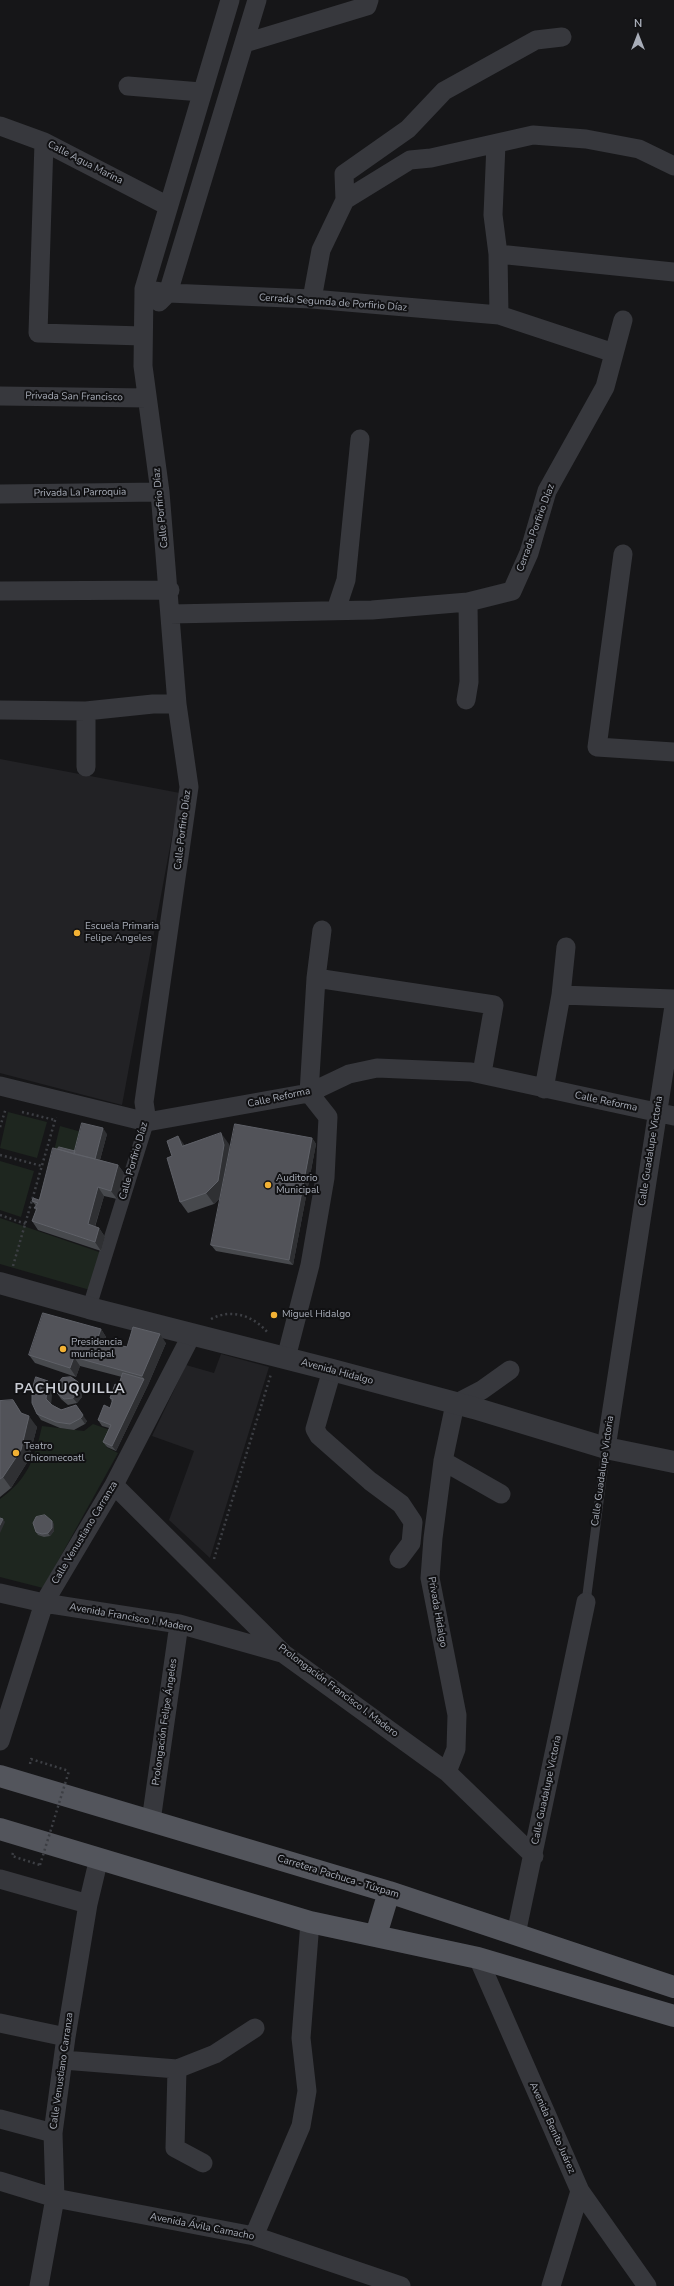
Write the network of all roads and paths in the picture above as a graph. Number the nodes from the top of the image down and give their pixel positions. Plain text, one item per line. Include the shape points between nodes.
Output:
1 (230, 0) edge
2 (257, 0) edge
3 (368, 0) edge
4 (562, 37) dead end
5 (246, 43) junction
6 (128, 86) dead end
7 (201, 92) junction
8 (0, 126) edge
9 (408, 129) junction
10 (44, 142) junction
11 (496, 144) junction
12 (410, 160) junction
13 (674, 166) edge
14 (345, 200) junction
15 (168, 206) junction
16 (498, 254) junction
17 (674, 272) edge
18 (144, 289) junction
19 (168, 293) junction
20 (312, 299) junction
21 (499, 315) junction
22 (623, 320) dead end
23 (143, 328) junction
24 (614, 352) junction
25 (0, 396) edge
26 (148, 398) junction
27 (360, 439) dead end
28 (160, 492) junction
29 (0, 494) edge
30 (623, 554) dead end
31 (170, 590) junction
32 (0, 591) edge
33 (468, 602) junction
34 (336, 610) junction
35 (170, 614) junction
36 (466, 700) dead end
37 (177, 704) junction
38 (0, 710) edge
39 (86, 711) junction
40 (674, 752) edge
41 (86, 767) dead end
42 (322, 930) dead end
43 (566, 947) dead end
44 (316, 978) junction
45 (561, 995) junction
46 (674, 999) edge
47 (674, 1006) edge
48 (482, 1073) junction
49 (0, 1086) edge
50 (544, 1089) junction
51 (309, 1093) junction
52 (0, 1107) edge
53 (6, 1108) junction
54 (13, 1110) dead end
55 (20, 1112) dead end
56 (57, 1115) dead end
57 (665, 1115) edge
58 (55, 1120) junction
59 (147, 1122) junction
60 (0, 1127) edge
61 (0, 1155) edge
62 (42, 1166) junction
63 (0, 1215) edge
64 (26, 1224) junction
65 (6, 1277) edge
66 (89, 1308) junction
67 (192, 1334) junction
68 (281, 1357) junction
69 (332, 1370) junction
70 (510, 1370) dead end
71 (455, 1404) junction
72 (606, 1448) junction
73 (443, 1461) junction
74 (674, 1462) edge
75 (114, 1485) junction
76 (501, 1494) dead end
77 (399, 1559) dead end
78 (208, 1579) junction
79 (0, 1593) edge
80 (586, 1602) joint
81 (44, 1604) junction
82 (179, 1624) junction
83 (284, 1654) junction
84 (0, 1741) edge
85 (31, 1758) dead end
86 (447, 1772) junction
87 (0, 1776) edge
88 (151, 1821) junction
89 (0, 1829) edge
90 (12, 1856) dead end
91 (534, 1856) junction
92 (99, 1858) junction
93 (0, 1879) edge
94 (389, 1892) junction
95 (88, 1904) junction
96 (310, 1922) junction
97 (516, 1934) junction
98 (376, 1935) junction
99 (478, 1958) junction
100 (674, 1987) edge
101 (674, 2016) edge
102 (0, 2023) edge
103 (255, 2028) dead end
104 (66, 2037) junction
105 (63, 2060) junction
106 (177, 2069) junction
107 (0, 2119) edge
108 (53, 2133) junction
109 (203, 2163) dead end
110 (0, 2181) edge
111 (580, 2191) junction
112 (55, 2198) junction
113 (254, 2236) junction
114 (39, 2286) edge
115 (401, 2286) edge
116 (551, 2286) edge
117 (647, 2286) edge

1 - 7 street, Calle Porfirio Díaz
2 - 5 street
3 - 5 street via 367,6
4 - 9 street via 536,40 444,91
5 - 19 street
6 - 7 street
7 - 15 street, Calle Porfirio Díaz
8 - 10 street, Calle Agua Marina
9 - 12 street
9 - 14 street via 344,174
10 - 15 street, Calle Agua Marina
10 - 23 street via 38,333
11 - 12 street
11 - 13 street via 533,134 586,139 639,149
11 - 16 street via 493,215
12 - 14 street
14 - 20 street via 321,250
15 - 18 street, Calle Porfirio Díaz
16 - 17 street
16 - 21 street
18 - 19 street, Cerrada Segunda de Porfirio Díaz
18 - 23 street, Calle Porfirio Díaz
19 - 20 street, Cerrada Segunda de Porfirio Díaz
19 - 23 street
20 - 21 street, Cerrada Segunda de Porfirio Díaz
21 - 24 street
22 - 24 street
23 - 26 street, Calle Porfirio Díaz via 143,366
24 - 33 street, Cerrada Porfirio Díaz via 605,386 547,491 529,553 512,591
25 - 26 street, Privada San Francisco
26 - 28 street, Calle Porfirio Díaz
27 - 34 street via 346,580
28 - 29 street, Privada La Parroquia
28 - 31 street, Calle Porfirio Díaz
30 - 40 street via 596,747
31 - 32 street
31 - 35 street, Calle Porfirio Díaz
33 - 34 street, Cerrada Porfirio Díaz
33 - 36 street via 469,682
34 - 35 street, Cerrada Porfirio Díaz
35 - 37 street, Calle Porfirio Díaz
37 - 39 street
37 - 59 street, Calle Porfirio Díaz via 189,786 145,1095
38 - 39 street
39 - 41 street
42 - 44 street
43 - 45 street
44 - 48 street via 494,1005
44 - 51 street
45 - 46 street
45 - 50 street
47 - 57 street, Calle Guadalupe Victoria
48 - 50 street, Calle Reforma
48 - 51 street, Calle Reforma via 377,1068 349,1074
49 - 59 street, Calle Reforma
50 - 57 street, Calle Reforma
51 - 59 street, Calle Reforma
51 - 68 street via 328,1117 326,1178 310,1265
52 - 53 path
53 - 54 path
53 - 60 path
55 - 58 path
56 - 58 path
57 - 72 street, Calle Guadalupe Victoria
58 - 62 path
59 - 66 street, Calle Porfirio Díaz
61 - 62 path
62 - 64 path
63 - 64 path
64 - 65 path
65 - 66 street, Avenida Hidalgo
66 - 67 street, Avenida Hidalgo
67 - 68 street, Avenida Hidalgo
67 - 75 street, Calle Venustiano Carranza
68 - 69 street, Avenida Hidalgo
68 - 78 path
69 - 71 street, Avenida Hidalgo
69 - 77 street via 315,1429 319,1436 400,1504 413,1522 411,1542
70 - 71 street via 482,1390
71 - 72 street, Avenida Hidalgo
71 - 73 street, Privada Hidalgo
72 - 74 street, Avenida Hidalgo
72 - 80 lane, Calle Guadalupe Victoria
73 - 76 street
73 - 86 street, Privada Hidalgo via 430,1578 457,1715 456,1749
75 - 78 street, Prolongación Francisco I. Madero
75 - 81 street, Calle Venustiano Carranza
78 - 83 street, Prolongación Francisco I. Madero
79 - 81 street, Avenida Francisco I. Madero
80 - 91 street, Calle Guadalupe Victoria
81 - 82 street, Avenida Francisco I. Madero
81 - 84 street, Calle Venustiano Carranza
82 - 83 street, Avenida Francisco I. Madero
82 - 88 street, Prolongación Felipe Ángeles
83 - 86 street, Prolongación Francisco I. Madero
85 - 90 path, bridge via 69,1771 40,1865
86 - 91 street, Prolongación Francisco I. Madero
87 - 88 main road, Carretera Pachuca - Túxpam
88 - 94 main road, Carretera Pachuca - Túxpam
89 - 92 main road
91 - 97 street, Calle Guadalupe Victoria
92 - 95 street, Calle Venustiano Carranza
92 - 96 main road
93 - 95 street
94 - 97 main road, Carretera Pachuca - Túxpam
94 - 98 main road
95 - 104 street, Calle Venustiano Carranza
96 - 98 main road
96 - 113 street via 301,2038 308,2090 301,2126
97 - 100 main road, Carretera Pachuca - Túxpam
98 - 99 main road
99 - 101 main road
99 - 111 street, Avenida Benito Juárez
102 - 104 street
103 - 106 street via 215,2054
104 - 105 street, Calle Venustiano Carranza
105 - 106 street
105 - 108 street, Calle Venustiano Carranza
106 - 109 street via 175,2148
107 - 108 street
108 - 112 street, Calle Venustiano Carranza
110 - 112 street, Avenida Ávila Camacho
111 - 116 street
111 - 117 street, Avenida Benito Juárez
112 - 113 street, Avenida Ávila Camacho
112 - 114 street, Calle Venustiano Carranza
113 - 115 street, Avenida Ávila Camacho

